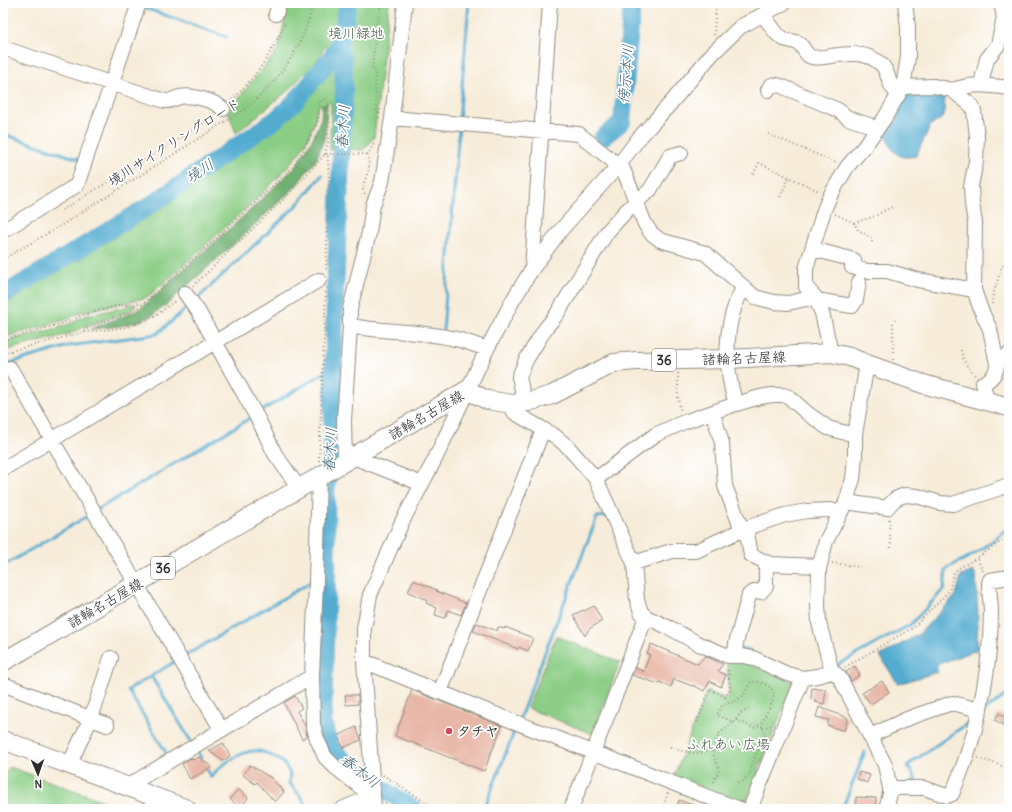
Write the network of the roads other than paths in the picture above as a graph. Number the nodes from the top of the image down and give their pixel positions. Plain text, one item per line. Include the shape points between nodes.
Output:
1 (139, 3) edge
2 (405, 3) edge
3 (550, 3) edge
4 (784, 3) edge
5 (904, 3) edge
6 (1001, 3) edge
7 (763, 15) junction
8 (3, 48) edge
9 (112, 84) junction
10 (981, 84) junction
11 (1009, 88) edge
12 (768, 90) dead end
13 (952, 90) junction
14 (900, 91) junction
15 (222, 110) road end
16 (383, 117) junction
17 (876, 129) junction
18 (541, 130) junction
19 (681, 153) dead end
20 (618, 166) junction
21 (637, 201) junction
22 (7, 230) edge
23 (813, 249) junction
24 (532, 269) junction
25 (319, 280) dead end
26 (859, 282) dead end
27 (744, 288) junction
28 (974, 290) junction
29 (185, 293) road end
30 (815, 299) junction
31 (350, 326) junction
32 (215, 342) junction
33 (487, 349) junction
34 (830, 354) junction
35 (1009, 354) edge
36 (727, 359) junction
37 (867, 364) junction
38 (997, 364) junction
39 (10, 368) dead end
40 (467, 390) junction
41 (987, 401) junction
42 (518, 403) junction
43 (736, 404) junction
44 (1009, 407) edge
45 (713, 413) junction
46 (542, 430) junction
47 (855, 434) junction
48 (51, 440) junction
49 (347, 460) junction
50 (3, 469) edge
51 (321, 475) junction
52 (596, 479) junction
53 (422, 484) junction
54 (1009, 485) edge
55 (299, 488) junction
56 (842, 508) junction
57 (744, 529) junction
58 (766, 562) junction
59 (634, 563) junction
60 (820, 564) junction
61 (1009, 577) edge
62 (137, 584) junction
63 (646, 617) junction
64 (732, 656) junction
65 (111, 658) dead end
66 (364, 661) junction
67 (3, 662) edge
68 (834, 673) junction
69 (312, 676) junction
70 (803, 678) junction
71 (3, 684) edge
72 (440, 692) junction
73 (980, 710) junction
74 (91, 718) junction
75 (106, 725) dead end
76 (221, 729) junction
77 (870, 736) junction
78 (3, 740) edge
79 (594, 752) junction
80 (69, 765) junction
81 (126, 787) junction
82 (890, 788) junction
83 (371, 798) edge
84 (186, 809) edge
85 (342, 809) edge
86 (571, 809) edge
87 (740, 809) edge
88 (750, 809) edge
89 (886, 809) edge

1 - 9 street
2 - 16 street via 393,102
3 - 18 street
4 - 7 street
5 - 14 street via 908,27 908,57
6 - 10 street via 1004,17 998,45 987,59
7 - 14 street via 777,34 799,42 812,57 847,53 869,56 883,65 892,86
7 - 20 street via 740,27 712,54
8 - 9 street
9 - 15 street via 168,102 189,96 211,102
9 - 22 street via 77,185
10 - 11 street
10 - 13 street
12 - 17 street via 772,84 781,86
13 - 14 street via 934,86
13 - 28 street via 972,106 977,136 971,186 975,223
14 - 17 street
16 - 18 street
16 - 31 street via 382,182 373,205 368,240 350,309
17 - 23 street via 847,167 830,196
18 - 20 street via 579,134
18 - 24 street
19 - 21 street via 670,156 650,190
20 - 21 street via 623,169
20 - 24 street via 560,231
21 - 27 street via 651,233 660,240 705,253
21 - 42 street via 607,232 526,360 519,377
23 - 28 street via 854,260 852,267 867,271 887,271 918,280
23 - 30 street via 806,269 806,287
24 - 33 street
25 - 32 street
26 - 30 street via 856,300 852,306
27 - 30 street via 755,297 774,302 788,303
27 - 36 street via 732,312
28 - 38 street via 990,329
29 - 32 street
30 - 34 street via 822,313
31 - 33 street via 453,338
31 - 49 street via 345,400
32 - 48 street
32 - 55 street via 275,454
33 - 40 street
34 - 36 main road, 諸輪名古屋線 / 36
34 - 37 main road, 諸輪名古屋線 / 36 via 850,356
35 - 38 street
36 - 42 main road, 諸輪名古屋線 / 36 via 614,363 552,395
36 - 43 street
37 - 41 main road, 諸輪名古屋線 / 36 via 924,384
37 - 47 street
38 - 41 street via 997,369 989,380 983,383
39 - 48 street
40 - 42 main road, 諸輪名古屋線 / 36 via 487,400
40 - 49 main road, 諸輪名古屋線 / 36
40 - 53 street
41 - 44 main road, 諸輪名古屋線 / 36
42 - 46 street via 512,409 515,413
43 - 45 street
43 - 47 street via 760,397 783,395 793,399 828,428
45 - 52 street via 655,435
45 - 57 street via 722,442 725,486
46 - 52 street via 555,436 568,447
46 - 72 street
47 - 56 street via 853,479
48 - 50 street
48 - 62 street
49 - 51 main road, 諸輪名古屋線 / 36
49 - 53 street via 358,459
51 - 55 main road, 諸輪名古屋線 / 36
51 - 69 street
52 - 59 street
53 - 66 street via 370,595 364,629
54 - 56 street via 953,504 905,495 895,499 887,508
55 - 62 main road, 諸輪名古屋線 / 36
56 - 57 street via 785,515
56 - 60 street via 826,541
57 - 58 street via 751,555
57 - 59 street via 696,551 672,551
58 - 60 street
58 - 64 street via 766,586 761,592 756,591 749,596
59 - 63 street via 637,600 641,612
60 - 68 street via 819,623
61 - 73 street via 990,580 989,583 990,645
62 - 67 main road, 諸輪名古屋線 / 36
62 - 76 street
63 - 64 street via 699,644
63 - 79 street
64 - 70 street via 753,658 787,674
65 - 74 street
66 - 72 street
66 - 83 street via 372,770
68 - 70 street
68 - 77 street via 840,678
69 - 76 street
69 - 83 street via 313,724 320,748 335,767
70 - 88 street
71 - 74 street
72 - 79 street
73 - 77 street via 952,703 909,718
73 - 82 street via 959,779 950,796 927,788
74 - 75 street
74 - 80 street
76 - 81 street
77 - 82 street via 885,765
78 - 80 main road
79 - 86 street
79 - 87 street
80 - 81 main road
81 - 84 main road
82 - 89 street
83 - 85 street via 365,798

